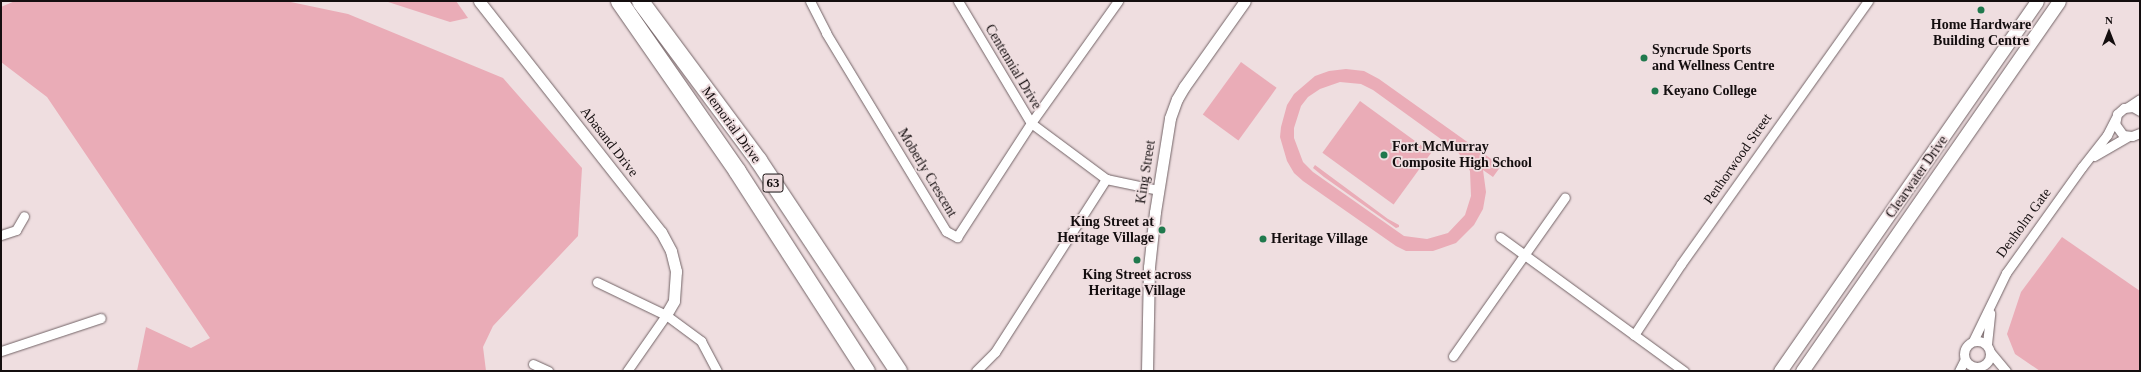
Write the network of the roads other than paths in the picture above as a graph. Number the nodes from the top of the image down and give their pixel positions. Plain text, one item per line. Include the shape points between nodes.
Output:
1 (479, 1) edge
2 (608, 1) edge
3 (619, 1) edge
4 (640, 1) edge
5 (646, 1) edge
6 (810, 1) edge
7 (958, 1) edge
8 (1118, 1) edge
9 (1245, 1) edge
10 (1868, 1) edge
11 (2037, 1) edge
12 (2059, 1) edge
13 (677, 51) junction
14 (679, 87) junction
15 (2140, 99) edge
16 (2128, 107) junction
17 (2140, 111) edge
18 (2115, 119) junction
19 (1031, 123) junction
20 (2136, 135) edge
21 (2089, 159) junction
22 (1106, 179) junction
23 (1158, 190) junction
24 (1565, 198) dead end
25 (24, 216) dead end
26 (1, 235) edge
27 (1500, 237) dead end
28 (1525, 254) junction
29 (597, 282) dead end
30 (1990, 308) junction
31 (666, 315) junction
32 (101, 318) dead end
33 (1634, 335) junction
34 (1973, 341) junction
35 (1988, 348) junction
36 (1, 351) edge
37 (1453, 356) dead end
38 (1965, 359) junction
39 (533, 364) dead end
40 (1975, 368) edge
41 (548, 371) edge
42 (627, 371) edge
43 (717, 371) edge
44 (866, 371) edge
45 (898, 371) edge
46 (976, 371) edge
47 (1147, 371) edge
48 (1684, 371) edge
49 (1780, 371) edge
50 (1802, 371) edge
51 (1959, 371) edge
52 (1990, 371) edge
53 (2006, 371) edge

1 - 31 street, Abasand Drive via 661,232 676,270 674,301
2 - 14 highway
3 - 14 highway, Memorial Drive / 63
4 - 13 highway, Memorial Drive / 63
5 - 13 highway
6 - 19 street, Moberly Crescent via 826,33 946,231 957,237
7 - 19 street, Centennial Drive
8 - 19 street
9 - 23 street, King Street via 1177,99 1170,118
10 - 33 street, Penhorwood Street via 1681,264
11 - 49 main road, Clearwater Drive
12 - 50 main road, Clearwater Drive
13 - 45 highway, Memorial Drive / 63 via 758,160
14 - 44 highway, Memorial Drive / 63 via 738,171
15 - 16 street
16 - 17 street
16 - 18 street, Denholm Gate via 2120,111
18 - 20 street via 2119,132
18 - 21 street, Denholm Gate via 2107,135
19 - 22 street, Centennial Drive
20 - 21 street, Denholm Gate
21 - 30 street, Denholm Gate via 2006,273
22 - 23 street, Centennial Drive
22 - 46 street via 995,352
23 - 47 street, King Street via 1149,267
24 - 28 street
25 - 26 street via 16,230
27 - 28 street
28 - 33 street
28 - 37 street
29 - 31 street
30 - 34 street, Denholm Gate
30 - 35 street, Denholm Gate
31 - 42 street
31 - 43 street via 701,341
32 - 36 street
33 - 48 street
34 - 35 street via 1980,341
34 - 38 street via 1964,350
35 - 40 street via 1987,363
35 - 53 street
38 - 40 street
38 - 51 street
39 - 41 street
40 - 52 street

